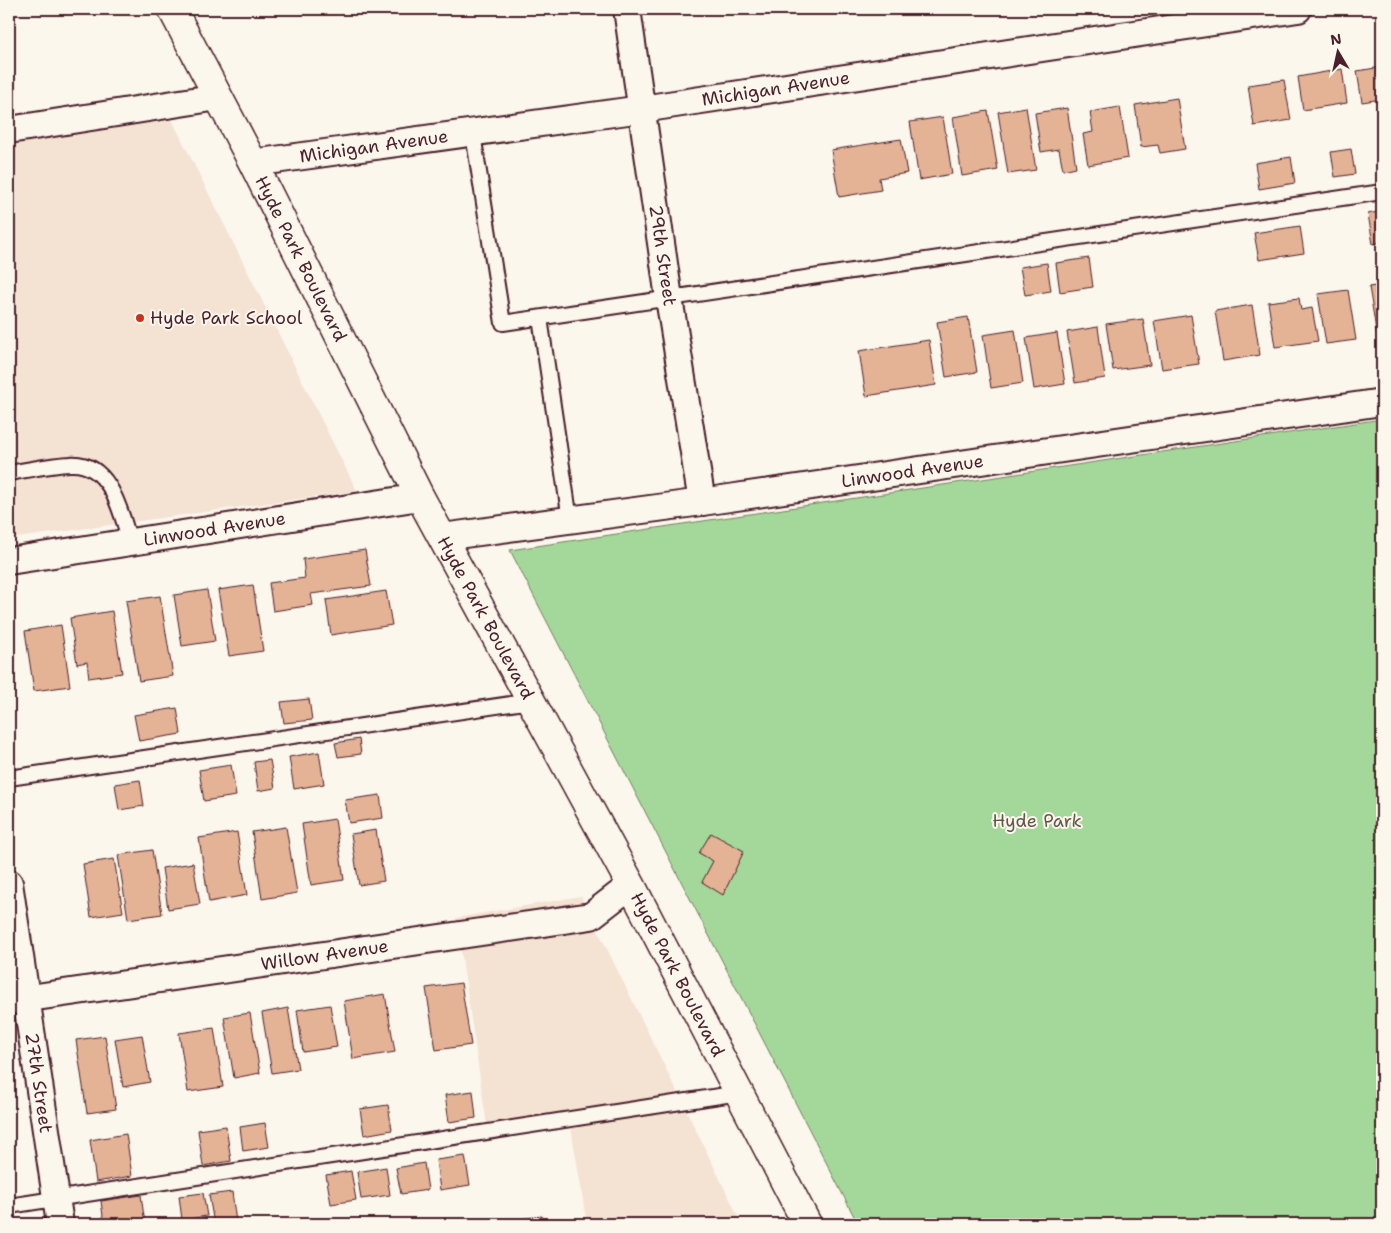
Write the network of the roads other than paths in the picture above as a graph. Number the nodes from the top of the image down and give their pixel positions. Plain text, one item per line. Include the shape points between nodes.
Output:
1 (172, 9) edge
2 (627, 9) edge
3 (1298, 9) edge
4 (218, 96) junction
5 (642, 109) junction
6 (9, 130) edge
7 (473, 134) junction
8 (253, 163) junction
9 (1382, 192) edge
10 (669, 298) junction
11 (540, 318) junction
12 (1382, 402) edge
13 (9, 473) edge
14 (420, 497) junction
15 (702, 502) junction
16 (570, 520) junction
17 (442, 537) junction
18 (130, 542) junction
19 (9, 561) edge
20 (531, 700) junction
21 (9, 778) edge
22 (9, 883) edge
23 (631, 885) junction
24 (18, 999) edge
25 (739, 1093) junction
26 (56, 1199) junction
27 (9, 1206) edge
28 (60, 1224) edge
29 (807, 1224) edge

1 - 4 main road, Hyde Park Boulevard
2 - 5 street, 29th Street
3 - 5 street, Michigan Avenue
4 - 6 street
4 - 8 main road, Hyde Park Boulevard
5 - 7 street, Michigan Avenue
5 - 10 street, 29th Street
7 - 8 street, Michigan Avenue
7 - 11 lane via 503,323
8 - 14 main road, Hyde Park Boulevard
9 - 10 lane
10 - 11 lane
10 - 15 street, 29th Street
11 - 16 lane
12 - 15 street, Linwood Avenue
13 - 18 lane via 71,463 85,466 102,476 119,504
14 - 17 main road, Hyde Park Boulevard
14 - 18 street, Linwood Avenue
15 - 16 street, Linwood Avenue
16 - 17 street, Linwood Avenue
17 - 20 main road, Hyde Park Boulevard
18 - 19 street, Linwood Avenue
20 - 21 lane
20 - 23 main road, Hyde Park Boulevard
22 - 24 street, 27th Street
23 - 24 street, Willow Avenue via 591,916
23 - 25 main road, Hyde Park Boulevard
24 - 26 street, 27th Street
25 - 26 lane
25 - 29 main road, Hyde Park Boulevard
26 - 27 lane
26 - 28 street, 27th Street

